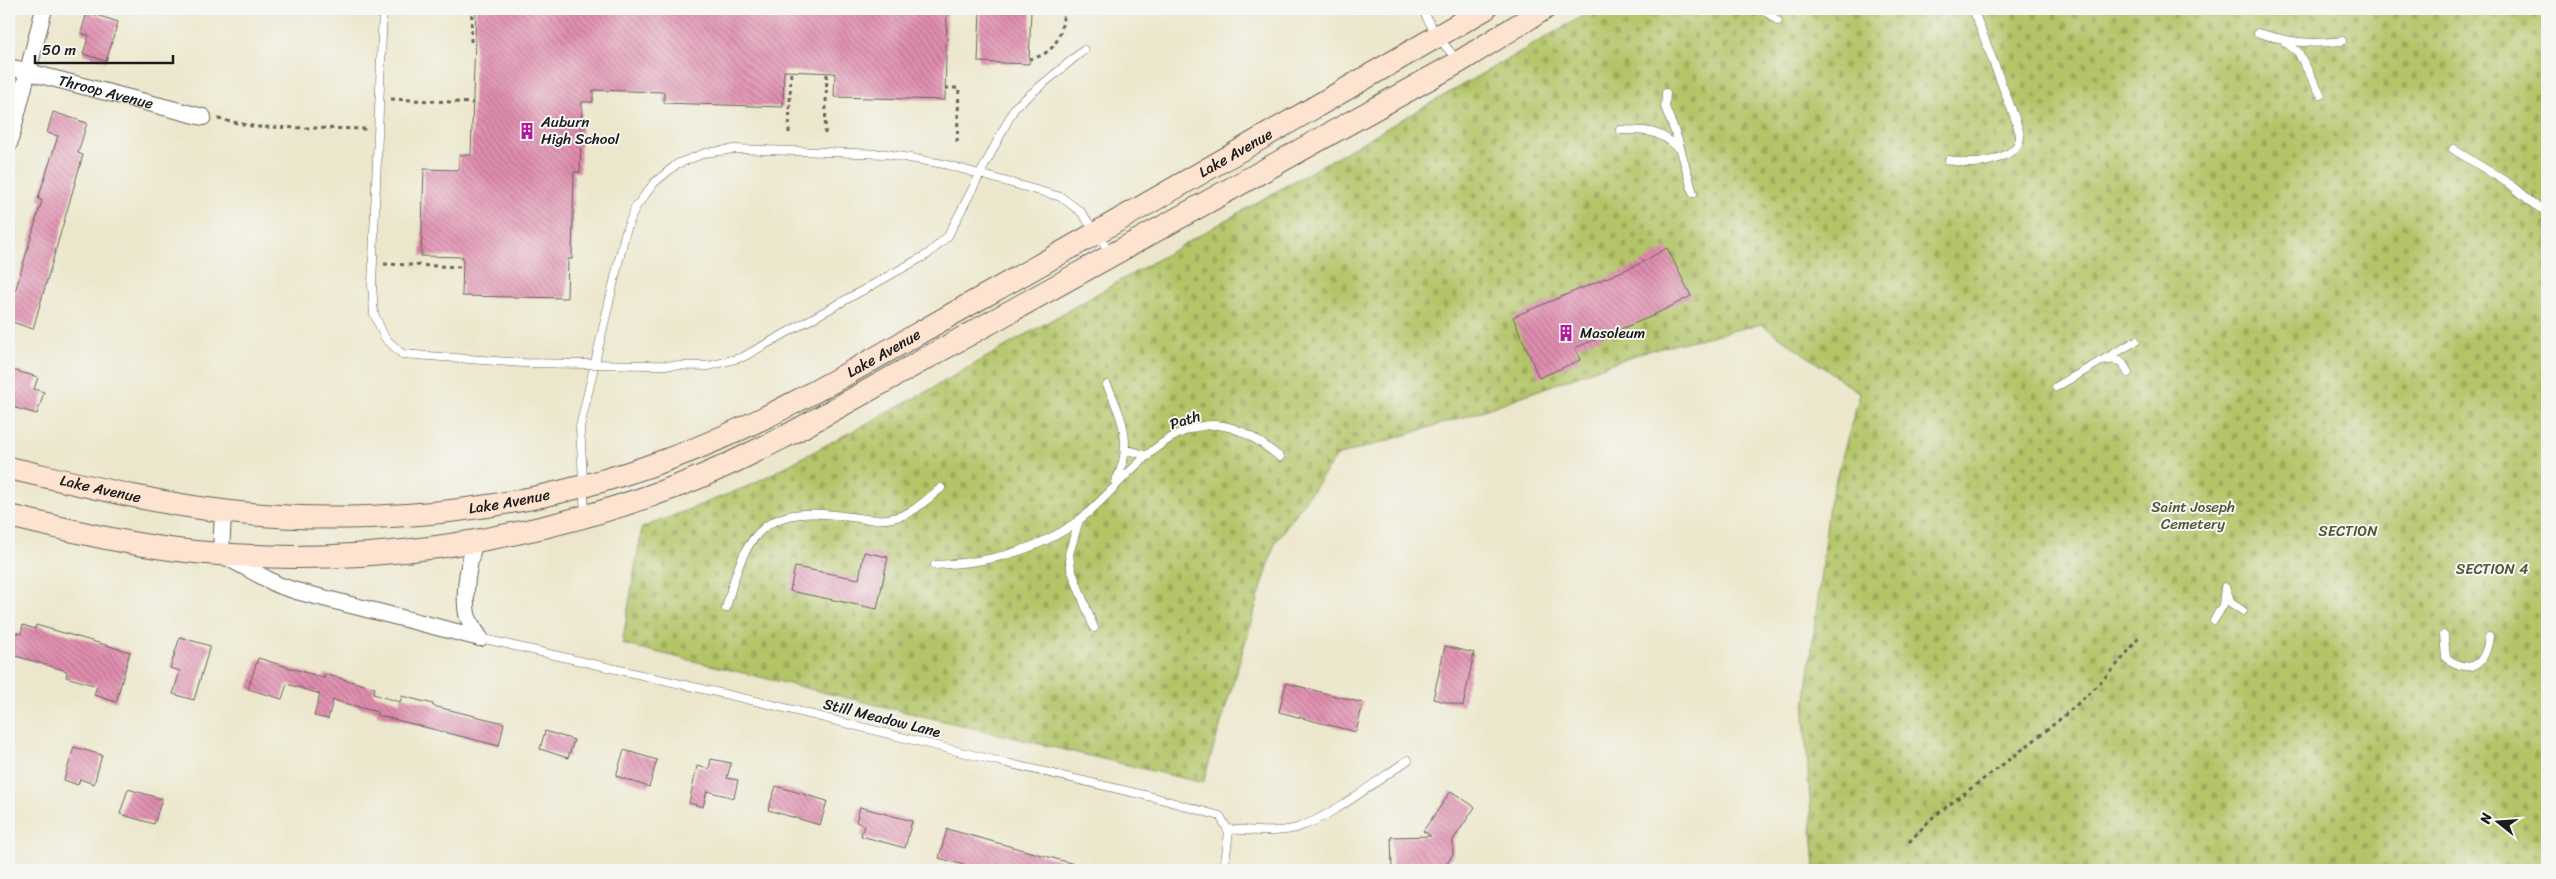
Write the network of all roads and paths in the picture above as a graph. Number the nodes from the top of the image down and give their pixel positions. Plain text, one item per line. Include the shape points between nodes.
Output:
1 (44, 9) edge
2 (384, 9) edge
3 (472, 9) edge
4 (1064, 9) edge
5 (1422, 9) edge
6 (1484, 9) edge
7 (1544, 9) edge
8 (1763, 9) edge
9 (1972, 9) edge
10 (1778, 21) dead end
11 (2258, 33) dead end
12 (1437, 36) junction
13 (2281, 39) junction
14 (2342, 41) dead end
15 (471, 42) dead end
16 (1084, 50) dead end
17 (1029, 59) dead end
18 (1459, 62) junction
19 (9, 68) edge
20 (791, 71) dead end
21 (827, 72) dead end
22 (27, 73) junction
23 (945, 88) dead end
24 (1666, 93) dead end
25 (2321, 95) dead end
26 (380, 99) junction
27 (473, 103) dead end
28 (203, 117) joint
29 (379, 129) junction
30 (1620, 130) dead end
31 (789, 133) dead end
32 (825, 134) dead end
33 (9, 144) edge
34 (957, 144) dead end
35 (2453, 149) dead end
36 (1681, 150) junction
37 (1949, 160) dead end
38 (980, 174) junction
39 (1693, 193) dead end
40 (2547, 211) edge
41 (1096, 233) junction
42 (1112, 256) junction
43 (373, 264) junction
44 (463, 267) dead end
45 (2136, 341) dead end
46 (2106, 360) junction
47 (595, 364) junction
48 (2128, 373) dead end
49 (1107, 385) dead end
50 (2056, 387) dead end
51 (1125, 449) junction
52 (1148, 456) junction
53 (1280, 457) dead end
54 (9, 468) edge
55 (584, 485) junction
56 (941, 488) dead end
57 (1110, 491) junction
58 (223, 512) junction
59 (586, 515) junction
60 (9, 516) edge
61 (1079, 520) junction
62 (474, 540) junction
63 (221, 554) junction
64 (935, 565) dead end
65 (726, 608) dead end
66 (2243, 611) dead end
67 (2214, 620) dead end
68 (1094, 628) dead end
69 (2444, 635) dead end
70 (2140, 636) dead end
71 (2489, 637) dead end
72 (480, 638) junction
73 (1408, 760) dead end
74 (1227, 829) junction
75 (1909, 842) dead end
76 (1224, 870) edge

1 - 22 street
2 - 26 lane
3 - 15 path
4 - 17 path via 1059,39 1046,53
5 - 12 lane
6 - 12 main road, Lake Avenue
7 - 18 main road, Lake Avenue
8 - 10 lane
9 - 37 lane via 2020,136 2010,152 1988,161 1968,164
11 - 13 lane
12 - 18 lane
12 - 41 main road, Lake Avenue
13 - 14 lane via 2316,44
13 - 25 lane via 2298,52
16 - 38 lane via 1015,108
18 - 42 main road, Lake Avenue
19 - 22 street, Throop Avenue
20 - 31 path
21 - 32 path
22 - 28 street, Throop Avenue
22 - 33 street
23 - 34 path via 959,88
24 - 36 lane via 1665,107
26 - 27 path
26 - 29 lane
28 - 29 path via 258,127
29 - 43 lane
30 - 36 lane via 1649,130 1667,137
35 - 40 lane
36 - 39 lane
38 - 41 lane via 1061,197 1081,212
38 - 47 lane via 948,236 928,254 743,357 709,366
38 - 47 lane via 886,154 744,149 704,153 677,164 654,183 635,208 625,234
41 - 42 lane
41 - 55 main road, Lake Avenue via 733,432 668,460
42 - 59 main road, Lake Avenue via 730,464 672,488
43 - 44 path
43 - 47 lane via 374,314 385,338 402,354 524,363
45 - 46 lane
46 - 48 lane via 2123,362
46 - 50 lane
47 - 55 lane via 580,427
49 - 51 lane, Path via 1124,426
51 - 52 lane
51 - 57 lane, Path via 1122,467
52 - 53 lane, Path via 1180,433 1216,425 1249,436
52 - 57 lane, Path
54 - 58 main road, Lake Avenue
55 - 58 main road, Lake Avenue via 530,498 408,515 328,518
55 - 59 lane
56 - 65 lane via 916,509 896,518 792,514 765,526 743,552
57 - 61 lane, Path
58 - 63 street
59 - 62 main road, Lake Avenue
60 - 63 main road, Lake Avenue via 127,542
61 - 64 lane, Path via 1052,538 1009,555 970,564
61 - 68 lane via 1069,554 1071,569
62 - 63 main road, Lake Avenue via 418,549 332,556
62 - 72 street via 469,561 467,606 470,623
63 - 72 street, Lake Avenue via 278,585 296,591
66 - 67 lane via 2231,603 2224,587 2223,606
69 - 71 lane via 2446,658 2467,667 2478,664 2487,654
70 - 75 path via 2119,665 2091,692 1932,818
72 - 74 lane, Still Meadow Lane via 1157,798 1220,816
73 - 74 lane via 1316,820 1296,828 1268,832
74 - 76 lane

